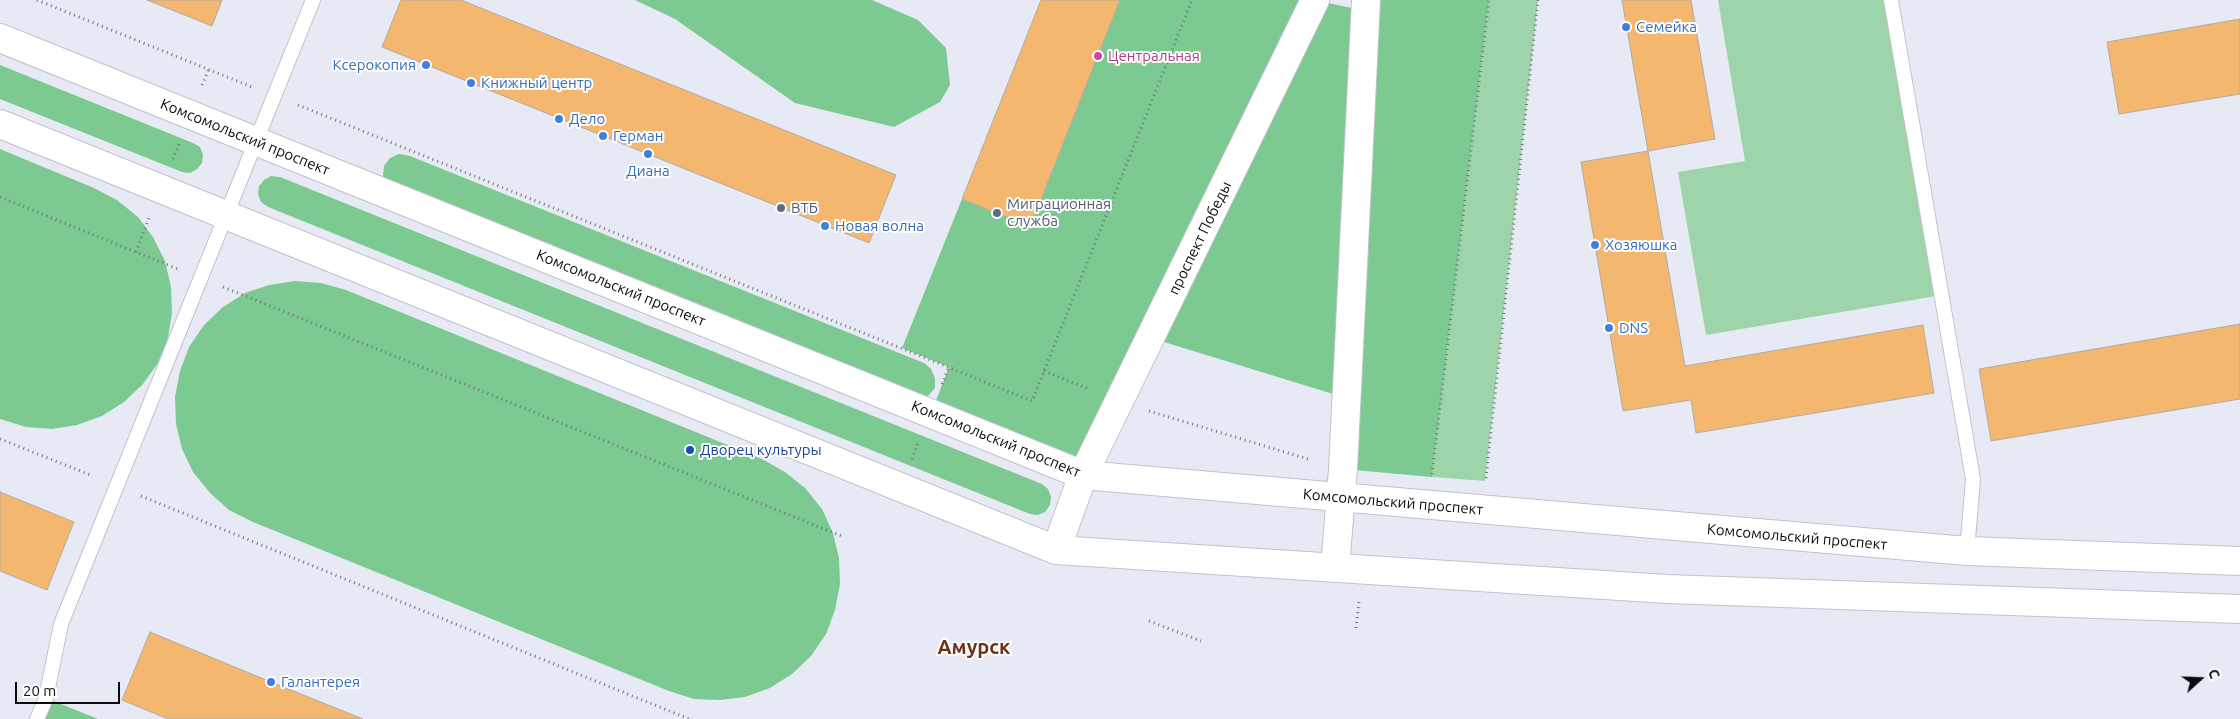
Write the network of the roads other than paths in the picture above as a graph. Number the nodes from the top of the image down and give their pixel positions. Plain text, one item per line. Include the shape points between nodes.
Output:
1 (313, 0) edge
2 (1315, 0) edge
3 (1366, 0) edge
4 (1891, 0) edge
5 (0, 38) edge
6 (0, 124) edge
7 (256, 142) junction
8 (226, 216) junction
9 (1083, 475) junction
10 (1341, 497) junction
11 (1056, 550) junction
12 (1967, 552) junction
13 (2240, 561) edge
14 (1335, 568) junction
15 (2240, 609) edge
16 (37, 719) edge

1 - 7 lane
2 - 9 street, проспект Победы
3 - 10 street
4 - 12 lane via 1974,479
5 - 7 street, Комсомольский проспект
6 - 8 street
7 - 8 lane
7 - 9 street, Комсомольский проспект
8 - 11 street
8 - 16 lane via 61,624 46,698
9 - 10 street, Комсомольский проспект
9 - 11 street, проспект Победы
10 - 12 street, Комсомольский проспект
10 - 14 street
11 - 14 street
12 - 13 street, Комсомольский проспект
14 - 15 street via 1667,589

